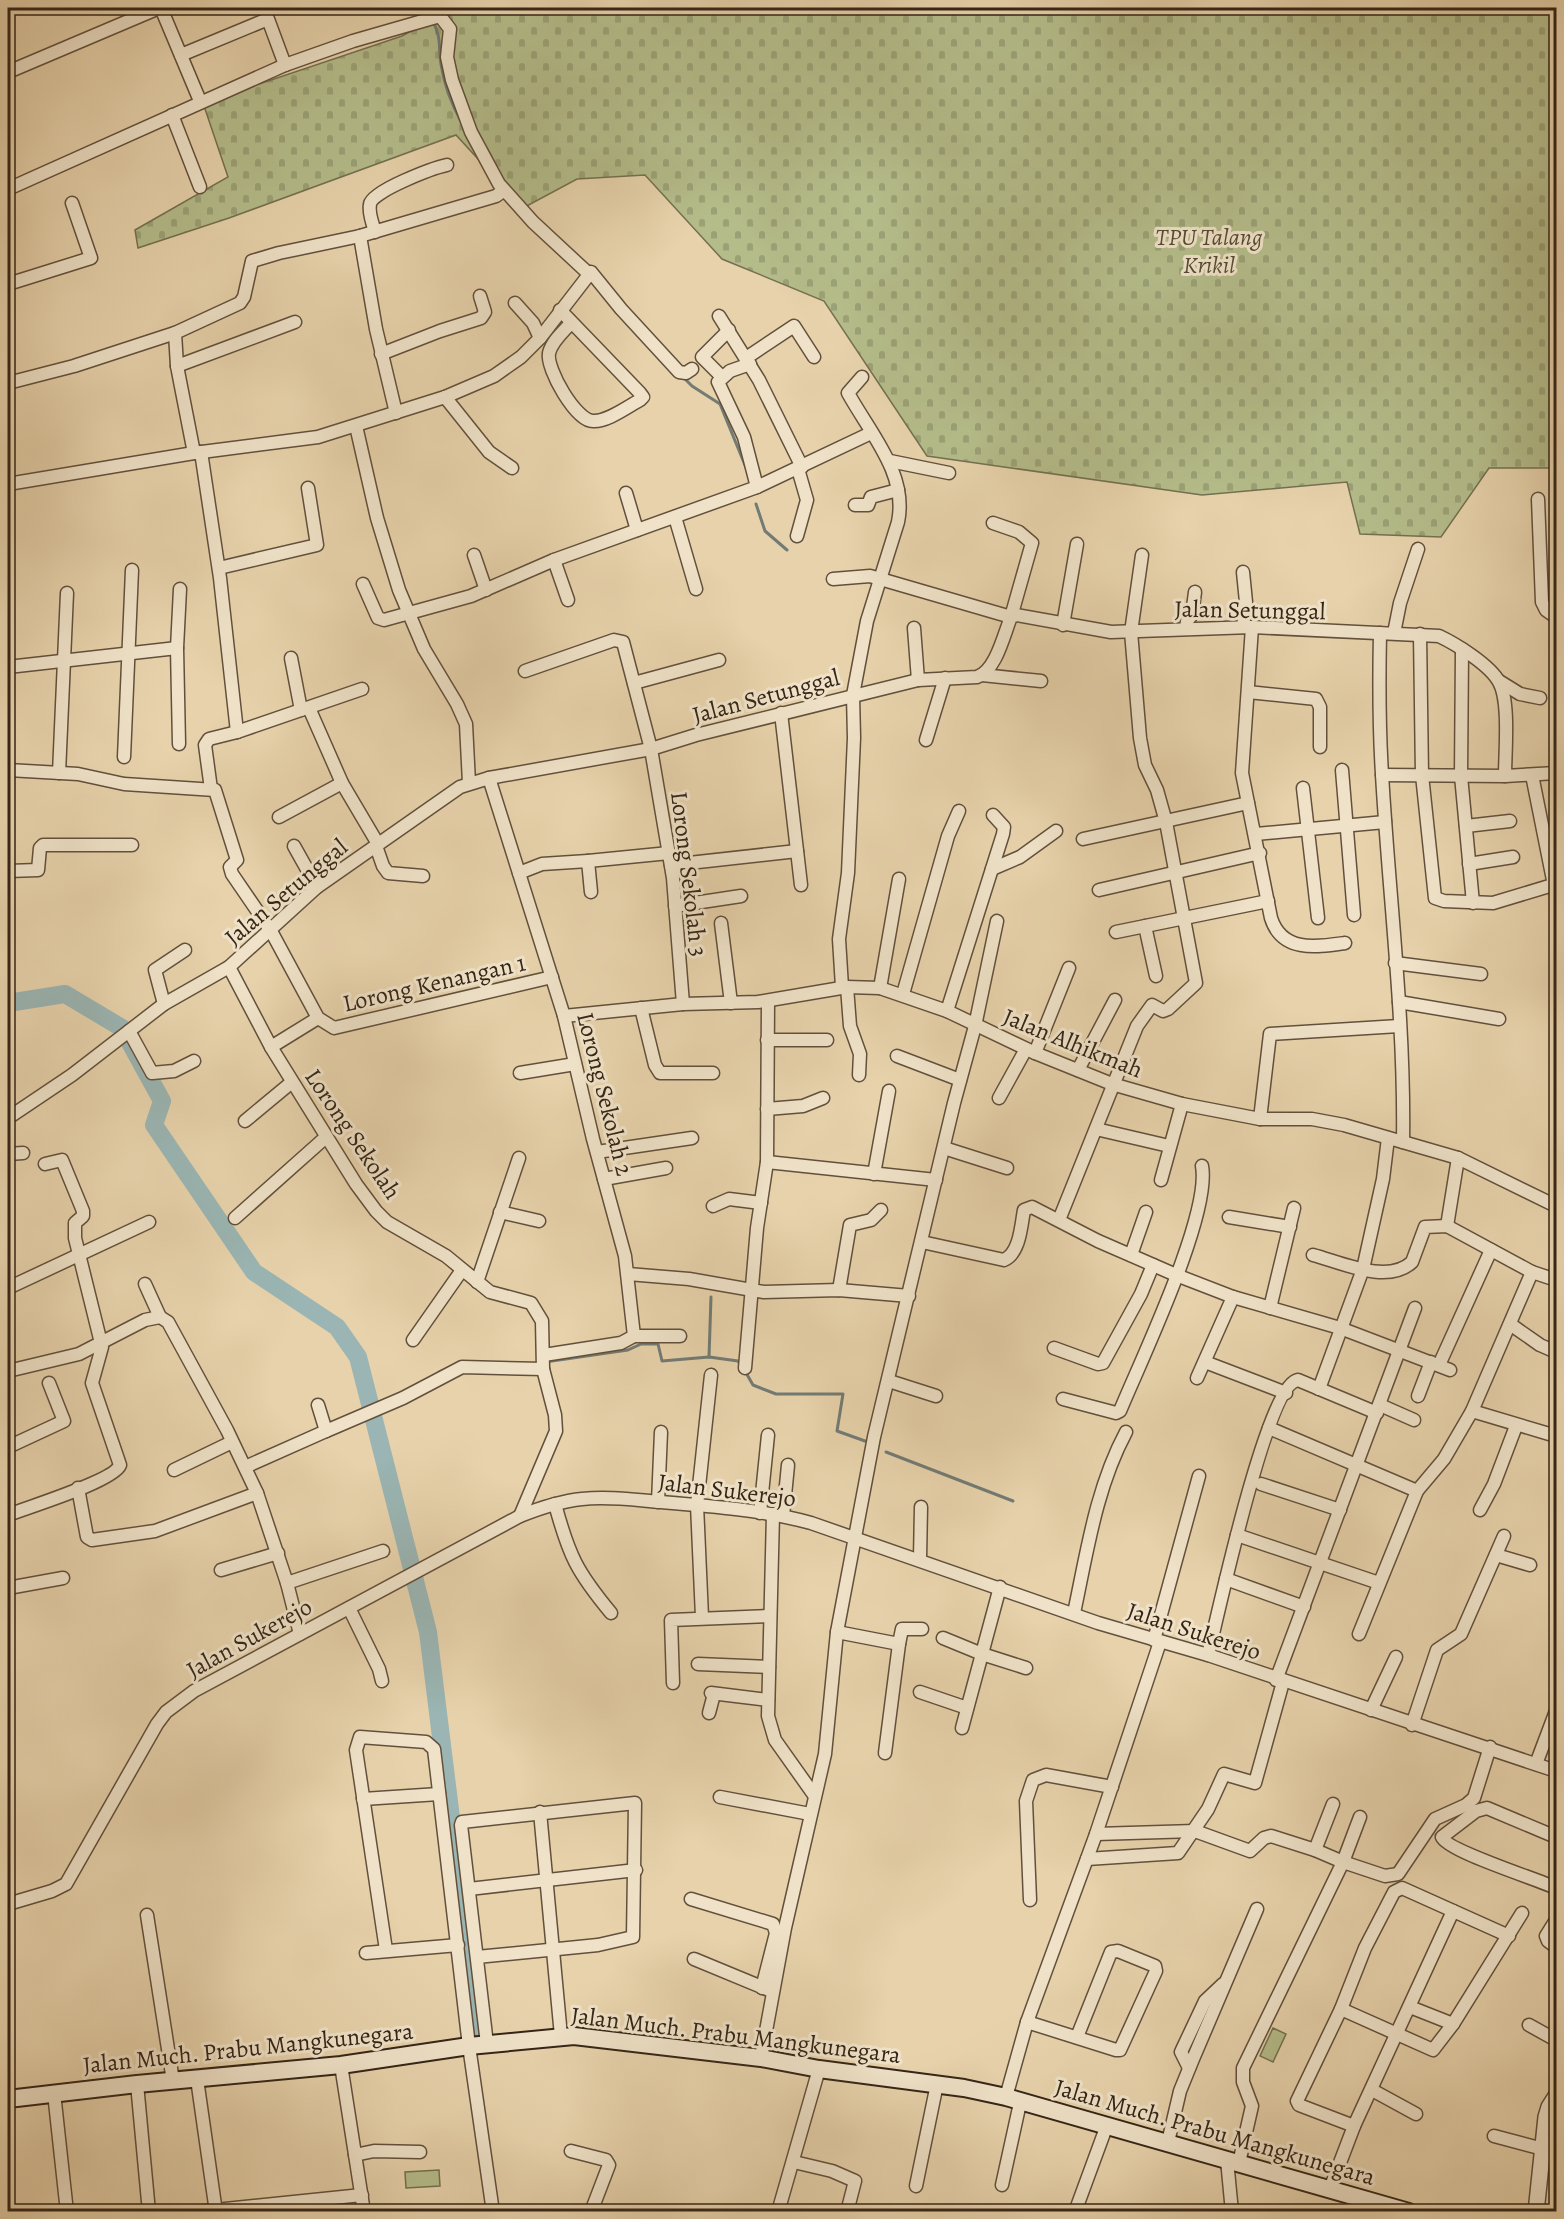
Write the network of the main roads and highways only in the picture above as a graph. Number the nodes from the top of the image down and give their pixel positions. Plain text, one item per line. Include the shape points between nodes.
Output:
1 (8, 2099) edge
2 (1410, 2211) edge

1 - 2 main road, Jalan Much. Prabu Mangkunegara via 341,2065 561,2036 611,2039 937,2084 1013,2100

